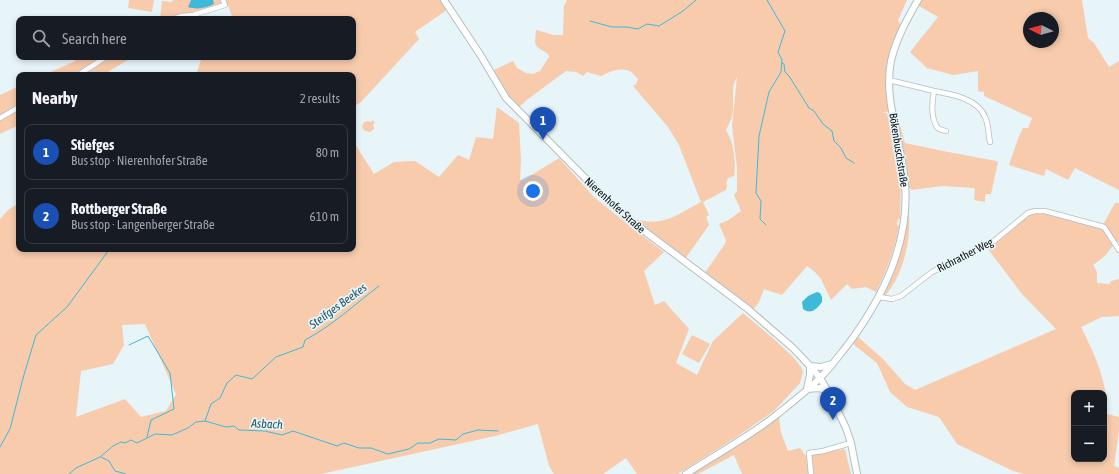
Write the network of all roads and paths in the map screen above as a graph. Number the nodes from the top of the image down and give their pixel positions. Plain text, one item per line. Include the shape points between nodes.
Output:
1 (223, 0) edge
2 (444, 0) edge
3 (918, 0) edge
4 (182, 16) edge
5 (101, 60) edge
6 (83, 72) edge
7 (889, 80) junction
8 (934, 91) junction
9 (16, 109) edge
10 (0, 118) edge
11 (946, 131) dead end
12 (990, 142) dead end
13 (1114, 241) junction
14 (1119, 243) edge
15 (1119, 250) edge
16 (879, 297) junction
17 (833, 364) junction
18 (810, 366) junction
19 (820, 378) junction
20 (807, 389) junction
21 (829, 393) junction
22 (851, 443) junction
23 (686, 474) edge
24 (811, 474) edge
25 (857, 474) edge

1 - 4 street via 225,5
2 - 18 main road, Nierenhofer Straße via 506,98 605,198 631,221 748,309
3 - 7 main road, Bökenbuschstraße via 895,47
5 - 6 street
7 - 8 street
7 - 16 main road, Bökenbuschstraße via 904,170 906,209 896,258
8 - 11 street via 934,120 940,130
8 - 12 street via 969,100 981,110 988,124
9 - 10 street
13 - 14 street, Richrather Weg
13 - 15 street, Richrather Weg
13 - 16 street, Richrather Weg via 1104,227 1032,211 988,245 932,272 901,296
16 - 17 main road, Bökenbuschstraße
17 - 18 main road
17 - 19 main road, Bökenbuschstraße
18 - 19 main road, Nierenhofer Straße
18 - 20 main road
19 - 20 main road, Bökenbuschstraße
19 - 21 main road, Nierenhofer Straße
20 - 21 main road via 820,388
20 - 23 main road, Bökenbuschstraße via 762,426
21 - 22 main road, Nierenhofer Straße
22 - 24 street via 809,453
22 - 25 main road, Nierenhofer Straße

